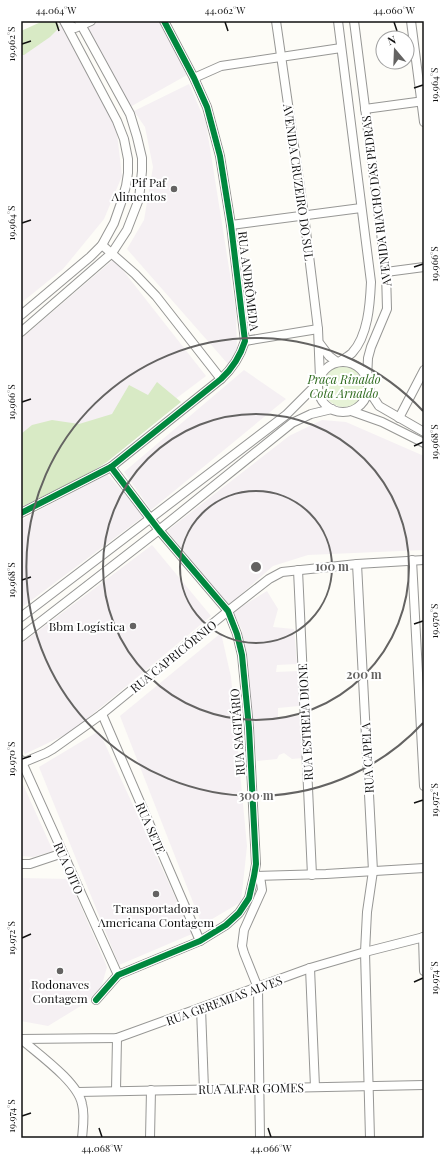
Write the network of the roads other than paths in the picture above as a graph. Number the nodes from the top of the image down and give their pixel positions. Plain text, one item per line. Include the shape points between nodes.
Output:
1 (64, 21) edge
2 (90, 21) edge
3 (164, 21) edge
4 (276, 21) edge
5 (338, 21) edge
6 (354, 21) edge
7 (410, 21) edge
8 (80, 23) edge
9 (341, 48) junction
10 (281, 57) junction
11 (109, 76) junction
12 (194, 78) junction
13 (97, 84) junction
14 (423, 101) edge
15 (365, 109) junction
16 (424, 122) edge
17 (361, 208) junction
18 (304, 215) junction
19 (231, 225) junction
20 (102, 245) junction
21 (112, 253) junction
22 (424, 267) edge
23 (386, 272) junction
24 (21, 315) edge
25 (22, 329) edge
26 (318, 329) junction
27 (246, 341) junction
28 (320, 343) junction
29 (338, 362) junction
30 (424, 370) edge
31 (221, 379) junction
32 (368, 379) junction
33 (319, 380) junction
34 (369, 388) junction
35 (332, 409) junction
36 (351, 411) junction
37 (399, 418) junction
38 (424, 432) edge
39 (424, 443) edge
40 (111, 467) junction
41 (21, 513) edge
42 (151, 519) junction
43 (159, 530) junction
44 (412, 560) junction
45 (424, 560) edge
46 (357, 564) junction
47 (298, 570) junction
48 (228, 611) junction
49 (21, 617) edge
50 (21, 637) edge
51 (102, 714) junction
52 (22, 761) edge
53 (424, 786) edge
54 (63, 853) junction
55 (21, 864) edge
56 (424, 868) edge
57 (373, 871) junction
58 (312, 875) junction
59 (257, 876) junction
60 (423, 937) edge
61 (200, 941) junction
62 (365, 952) junction
63 (310, 968) junction
64 (424, 971) edge
65 (251, 972) junction
66 (118, 975) junction
67 (258, 988) junction
68 (246, 992) junction
69 (96, 1000) dead end
70 (201, 1008) junction
71 (117, 1038) junction
72 (21, 1039) edge
73 (424, 1085) edge
74 (368, 1086) junction
75 (315, 1087) junction
76 (259, 1088) junction
77 (116, 1090) junction
78 (151, 1090) junction
79 (204, 1090) junction
80 (78, 1092) junction
81 (82, 1138) edge
82 (150, 1138) edge
83 (260, 1138) edge
84 (370, 1138) edge

1 - 8 street via 73,27
1 - 13 street
2 - 8 street
3 - 12 street, RUA ANDRÔMEDA
4 - 10 street, AVENIDA CRUZEIRO DO SUL
5 - 9 street, AVENIDA RIACHO DAS PEDRAS
6 - 15 street, AVENIDA RIACHO DAS PEDRAS
7 - 14 street
8 - 11 street
9 - 10 street
9 - 17 street, AVENIDA RIACHO DAS PEDRAS
10 - 12 street via 221,66
10 - 18 street, AVENIDA CRUZEIRO DO SUL
11 - 13 street
11 - 21 street via 130,114 140,151 142,171 139,199 127,230
12 - 19 street, RUA ANDRÔMEDA via 207,107 220,156
13 - 20 street via 117,121 128,158 126,186 114,223
14 - 15 street
14 - 16 street
15 - 23 street, AVENIDA RIACHO DAS PEDRAS
17 - 18 street
17 - 29 street, AVENIDA RIACHO DAS PEDRAS via 371,282 370,308 358,344 352,353
18 - 19 street
18 - 26 street, AVENIDA CRUZEIRO DO SUL
19 - 27 street, RUA ANDRÔMEDA
20 - 21 street
20 - 24 street
21 - 25 street
21 - 31 street via 156,296
22 - 23 street
23 - 32 street, AVENIDA RIACHO DAS PEDRAS via 387,309 368,358
26 - 27 street
26 - 28 street, AVENIDA CRUZEIRO DO SUL
27 - 31 street, RUA ANDRÔMEDA via 232,369
28 - 29 street via 329,356
28 - 33 street, AVENIDA CRUZEIRO DO SUL
29 - 32 street via 360,367
29 - 33 street via 326,369
30 - 37 street
31 - 40 street, RUA ANDRÔMEDA
32 - 34 street
33 - 35 street via 318,390 321,398
33 - 42 street via 286,415
34 - 36 street via 364,402
34 - 37 street via 379,406
35 - 36 street
35 - 43 street via 311,414 292,423
36 - 39 street via 382,422
37 - 38 street
40 - 41 street, RUA ANDRÔMEDA
40 - 42 street, RUA SAGITÁRIO
42 - 43 street, RUA SAGITÁRIO
42 - 49 street
43 - 48 street, RUA SAGITÁRIO
43 - 50 street
44 - 45 street, RUA CAPRICÓRNIO
44 - 46 street, RUA CAPRICÓRNIO
44 - 53 street
46 - 47 street, RUA CAPRICÓRNIO
46 - 57 street, RUA CAPELA
47 - 48 street, RUA CAPRICÓRNIO via 282,572 269,579
47 - 58 street, RUA ESTRELA DIONE
48 - 51 street, RUA CAPRICÓRNIO
48 - 59 street, RUA SAGITÁRIO via 242,655 249,728
51 - 52 street, RUA CAPRICÓRNIO via 53,749
51 - 61 street, RUA SETE
52 - 54 street, RUA OITO
54 - 55 street via 30,864
54 - 66 street, RUA OITO
56 - 57 street
57 - 58 street
57 - 62 street, RUA CAPELA via 366,912
58 - 59 street
59 - 61 street, RUA SAGITÁRIO via 249,898 239,913 226,925
59 - 65 street via 262,890 246,924 242,946
60 - 62 street, RUA GEREMIAS ALVES
60 - 64 street
61 - 66 street, RUA SAGITÁRIO
62 - 63 street, RUA GEREMIAS ALVES
62 - 74 street, RUA CAPELA
63 - 67 street, RUA GEREMIAS ALVES
63 - 75 street
65 - 67 street
65 - 68 street
66 - 69 street, RUA SAGITÁRIO
67 - 68 street, RUA GEREMIAS ALVES
67 - 76 street
68 - 70 street, RUA GEREMIAS ALVES
70 - 71 street, RUA GEREMIAS ALVES
70 - 79 street
71 - 72 street, RUA GEREMIAS ALVES
71 - 77 street
72 - 80 street
73 - 74 street, RUA ALFAR GOMES
74 - 75 street, RUA ALFAR GOMES
74 - 84 street, RUA CAPELA
75 - 76 street, RUA ALFAR GOMES
76 - 79 street, RUA ALFAR GOMES
76 - 83 street
77 - 78 street, RUA ALFAR GOMES
77 - 80 street, RUA ALFAR GOMES
78 - 79 street, RUA ALFAR GOMES
78 - 82 street
80 - 81 street via 84,1121

